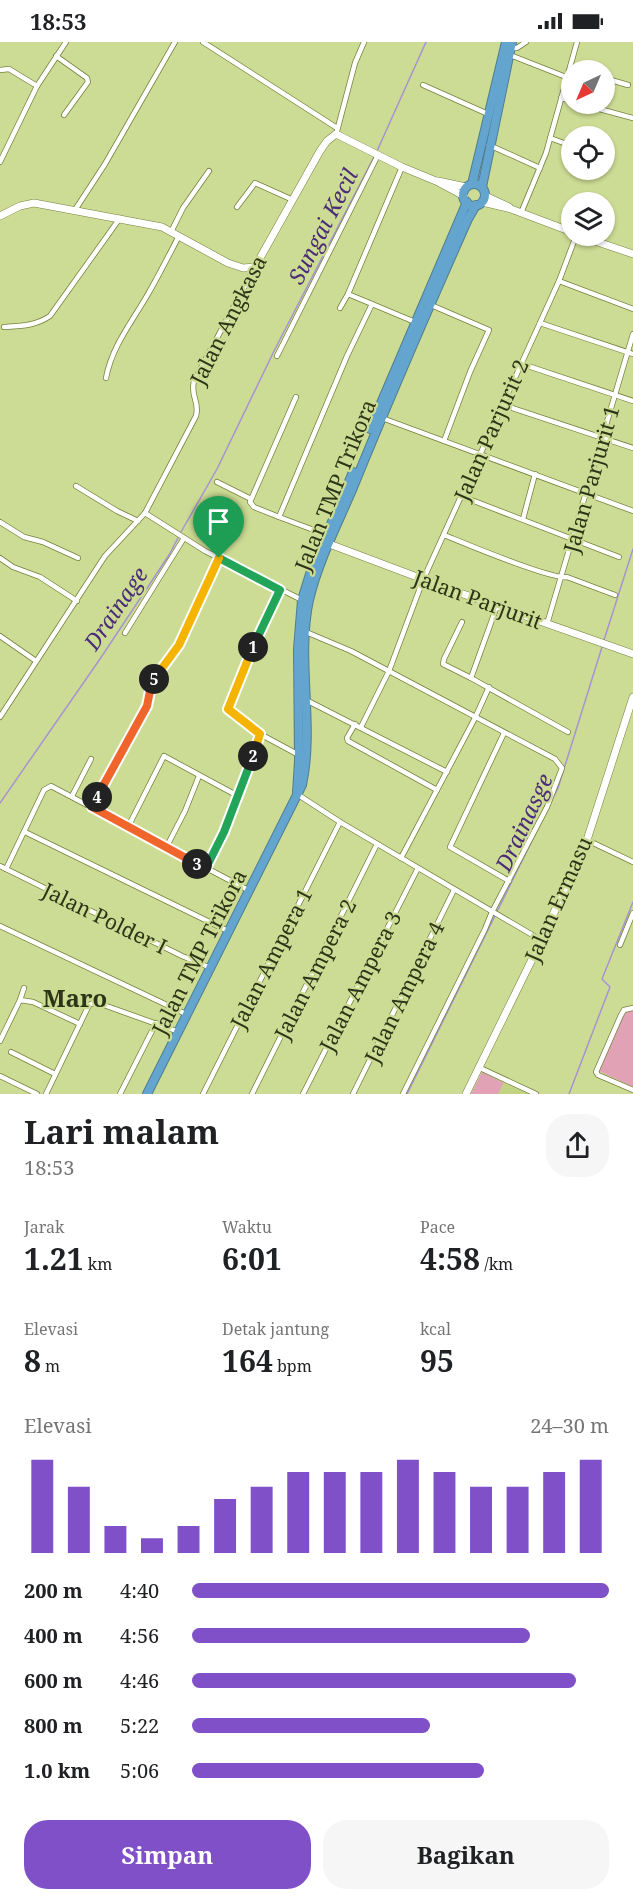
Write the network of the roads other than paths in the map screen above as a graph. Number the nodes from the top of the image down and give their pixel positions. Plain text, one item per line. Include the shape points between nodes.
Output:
1 (66, 42) edge
2 (176, 42) edge
3 (203, 42) edge
4 (364, 42) edge
5 (526, 42) edge
6 (578, 42) edge
7 (510, 47) edge
8 (56, 56) junction
9 (574, 60) edge
10 (0, 70) edge
11 (561, 73) edge
12 (615, 81) edge
13 (423, 85) dead end
14 (628, 85) dead end
15 (37, 86) junction
16 (561, 98) edge
17 (615, 113) edge
18 (488, 114) junction
19 (64, 115) dead end
20 (633, 118) edge
21 (337, 131) junction
22 (550, 138) junction
23 (561, 142) edge
24 (489, 145) junction
25 (376, 154) junction
26 (0, 162) edge
27 (402, 167) junction
28 (540, 168) junction
29 (209, 171) dead end
30 (467, 193) junction
31 (481, 198) junction
32 (293, 200) junction
33 (237, 207) dead end
34 (75, 210) junction
35 (521, 213) junction
36 (0, 216) edge
37 (120, 218) junction
38 (561, 228) edge
39 (175, 234) junction
40 (574, 246) edge
41 (609, 246) edge
42 (633, 254) edge
43 (255, 267) junction
44 (559, 281) junction
45 (348, 294) junction
46 (372, 304) junction
47 (340, 308) dead end
48 (633, 309) edge
49 (426, 310) junction
50 (415, 322) junction
51 (540, 323) junction
52 (4, 327) dead end
53 (633, 334) edge
54 (630, 354) edge
55 (277, 356) dead end
56 (522, 364) junction
57 (106, 378) dead end
58 (615, 395) junction
59 (296, 397) dead end
60 (633, 402) edge
61 (503, 405) junction
62 (378, 417) junction
63 (603, 438) junction
64 (444, 441) junction
65 (633, 448) edge
66 (481, 453) junction
67 (535, 474) junction
68 (217, 482) dead end
69 (76, 486) dead end
70 (585, 493) junction
71 (461, 496) junction
72 (251, 499) junction
73 (633, 511) edge
74 (146, 513) junction
75 (279, 517) junction
76 (523, 519) junction
77 (138, 521) junction
78 (0, 522) edge
79 (444, 535) junction
80 (183, 537) junction
81 (574, 538) junction
82 (327, 540) junction
83 (619, 557) dead end
84 (0, 558) edge
85 (78, 558) dead end
86 (219, 558) junction
87 (562, 578) junction
88 (423, 580) junction
89 (280, 590) junction
90 (615, 595) dead end
91 (77, 600) junction
92 (302, 600) junction
93 (497, 606) junction
94 (462, 622) dead end
95 (548, 624) junction
96 (306, 632) junction
97 (125, 633) dead end
98 (0, 636) edge
99 (633, 654) edge
100 (36, 661) junction
101 (389, 671) junction
102 (471, 678) junction
103 (489, 687) junction
104 (302, 697) junction
105 (633, 697) edge
106 (0, 717) edge
107 (476, 718) junction
108 (355, 724) junction
109 (361, 727) junction
110 (568, 732) dead end
111 (260, 734) junction
112 (504, 734) junction
113 (299, 755) junction
114 (91, 759) dead end
115 (447, 772) junction
116 (199, 776) junction
117 (438, 790) junction
118 (297, 794) junction
119 (72, 796) junction
120 (238, 796) junction
121 (92, 807) junction
122 (340, 822) junction
123 (128, 827) junction
124 (25, 832) junction
125 (587, 840) junction
126 (377, 844) junction
127 (166, 848) junction
128 (401, 858) junction
129 (633, 862) edge
130 (0, 866) edge
131 (206, 868) junction
132 (418, 868) junction
133 (6, 869) junction
134 (509, 881) junction
135 (454, 890) junction
136 (250, 891) junction
137 (492, 912) junction
138 (633, 913) edge
139 (0, 926) edge
140 (230, 932) junction
141 (541, 940) junction
142 (620, 945) dead end
143 (211, 968) junction
144 (24, 988) dead end
145 (20, 1000) junction
146 (633, 1008) edge
147 (188, 1015) junction
148 (156, 1023) junction
149 (0, 1024) edge
150 (80, 1024) junction
151 (7, 1027) junction
152 (179, 1032) junction
153 (0, 1041) edge
154 (11, 1052) dead end
155 (478, 1067) junction
156 (56, 1074) junction
157 (0, 1076) edge
158 (633, 1090) edge
159 (37, 1094) edge
160 (46, 1094) edge
161 (120, 1094) edge
162 (148, 1094) edge
163 (203, 1094) edge
164 (252, 1094) edge
165 (303, 1094) edge
166 (353, 1094) edge
167 (403, 1094) edge
168 (465, 1094) edge
169 (536, 1094) edge

1 - 8 street
2 - 34 street
3 - 21 street
4 - 21 street
5 - 7 street via 517,48
6 - 9 street
7 - 11 street
7 - 18 highway, Jalan TMP Trikora
7 - 24 highway, Jalan TMP Trikora
8 - 15 street
8 - 19 street via 88,82
10 - 15 street via 9,69
12 - 14 street
13 - 18 street
15 - 26 street
16 - 22 street
17 - 20 street
18 - 30 highway, Jalan TMP Trikora
21 - 25 street
21 - 32 street, Jalan Angkasa via 323,146
22 - 23 street
22 - 28 street
24 - 28 street
24 - 31 highway, Jalan TMP Trikora
25 - 27 street
25 - 55 street
27 - 30 street
27 - 45 street
28 - 35 street
29 - 39 street via 183,208
30 - 31 highway
30 - 31 highway
30 - 49 highway, Jalan TMP Trikora
31 - 35 street
31 - 49 highway, Jalan TMP Trikora
32 - 33 street via 255,183
32 - 43 street, Jalan Angkasa
34 - 36 street via 34,203
34 - 37 street
35 - 38 street
37 - 39 street
37 - 52 street via 50,316 25,326
39 - 43 street via 228,264
39 - 57 street via 149,293 116,346
40 - 44 street
41 - 42 street
43 - 74 street, Jalan Angkasa via 194,381 191,393 198,405 196,416
44 - 48 street
44 - 51 street, Jalan Parjurit 2
45 - 46 street
45 - 47 street
46 - 50 street
46 - 75 street
49 - 50 highway, Jalan TMP Trikora
49 - 62 highway, Jalan TMP Trikora
49 - 64 street via 489,330
50 - 62 highway, Jalan TMP Trikora
51 - 54 street
51 - 56 street, Jalan Parjurit 2
53 - 54 street, Jalan Parjurit 1
54 - 58 street, Jalan Parjurit 1
56 - 58 street
56 - 61 street, Jalan Parjurit 2
58 - 60 street
58 - 63 street, Jalan Parjurit 1
59 - 72 street
61 - 63 street
61 - 66 street, Jalan Parjurit 2
62 - 64 street
62 - 82 highway, Jalan TMP Trikora
62 - 82 highway, Jalan TMP Trikora
63 - 65 street
63 - 70 street, Jalan Parjurit 1
64 - 66 street
66 - 67 street
66 - 71 street, Jalan Parjurit 2
67 - 70 street
67 - 76 street
68 - 72 street
69 - 77 street
70 - 73 street
70 - 81 street, Jalan Parjurit 1
71 - 76 street
71 - 79 street, Jalan Parjurit 2
72 - 75 street via 254,507
74 - 77 street, Jalan Angkasa
74 - 80 street
75 - 82 street
76 - 81 street
77 - 91 street, Jalan Angkasa via 105,556
78 - 85 street via 24,537
79 - 87 street
79 - 88 street, Jalan Parjurit 2
80 - 86 street
80 - 97 street
81 - 83 street
81 - 87 street, Jalan Parjurit 1
82 - 88 street, Jalan Parjurit
82 - 92 highway, Jalan TMP Trikora
82 - 96 highway, Jalan TMP Trikora via 309,601
84 - 91 street
86 - 89 street
86 - 121 street via 179,645 151,686 141,720
87 - 90 street
87 - 95 street, Jalan Parjurit 1
88 - 93 street, Jalan Parjurit
88 - 101 street, Jalan Parjurit 2
89 - 92 street
89 - 111 street via 228,706
91 - 100 street, Jalan Angkasa
92 - 104 highway, Jalan TMP Trikora via 297,649
93 - 95 street, Jalan Parjurit
93 - 102 street
94 - 102 street via 443,664
95 - 99 street, Jalan Parjurit
96 - 101 street
96 - 104 highway, Jalan TMP Trikora
98 - 100 street
100 - 106 street, Jalan Angkasa
101 - 107 street
101 - 109 street, Jalan Parjurit 2
102 - 103 street
103 - 107 street
103 - 110 street
104 - 108 street
104 - 113 highway, Jalan TMP Trikora
104 - 118 highway, Jalan TMP Trikora via 305,767
105 - 125 street, Jalan Ermasu
107 - 112 street
107 - 115 street
108 - 109 street
108 - 117 street via 348,741
109 - 115 street
111 - 113 street
111 - 120 street
112 - 134 street via 555,759 562,768
112 - 134 street via 450,847
113 - 118 highway, Jalan TMP Trikora
114 - 119 street
115 - 117 street
116 - 120 street
116 - 123 street via 164,756
116 - 127 street
117 - 128 street
118 - 122 street
118 - 136 highway, Jalan TMP Trikora
119 - 121 street
119 - 124 street via 47,787
120 - 131 street
121 - 123 street
122 - 126 street
122 - 163 street, Jalan Ampera 1
123 - 127 street
124 - 133 street
124 - 140 street
125 - 129 street
125 - 141 street, Jalan Ermasu
126 - 128 street
126 - 164 street, Jalan Ampera 2
127 - 131 street
128 - 132 street
130 - 133 street, Jalan Polder I
131 - 136 street
132 - 135 street
132 - 165 street, Jalan Ampera 3
133 - 143 street, Jalan Polder I
134 - 137 street
135 - 137 street
135 - 166 street, Jalan Ampera 4
136 - 140 highway, Jalan TMP Trikora
137 - 141 street
137 - 167 street
138 - 142 street
139 - 147 street
140 - 143 highway, Jalan TMP Trikora
141 - 155 street, Jalan Ermasu
143 - 147 highway, Jalan TMP Trikora
144 - 145 street
145 - 150 street
145 - 151 street
146 - 158 street via 621,1015 596,1072
147 - 152 highway, Jalan TMP Trikora
148 - 150 street via 93,1003
148 - 152 street
148 - 161 street
149 - 151 street
150 - 156 street
151 - 153 street
152 - 162 highway, Jalan TMP Trikora
154 - 156 street
155 - 168 street, Jalan Ermasu
155 - 169 street
156 - 160 street
157 - 159 street

